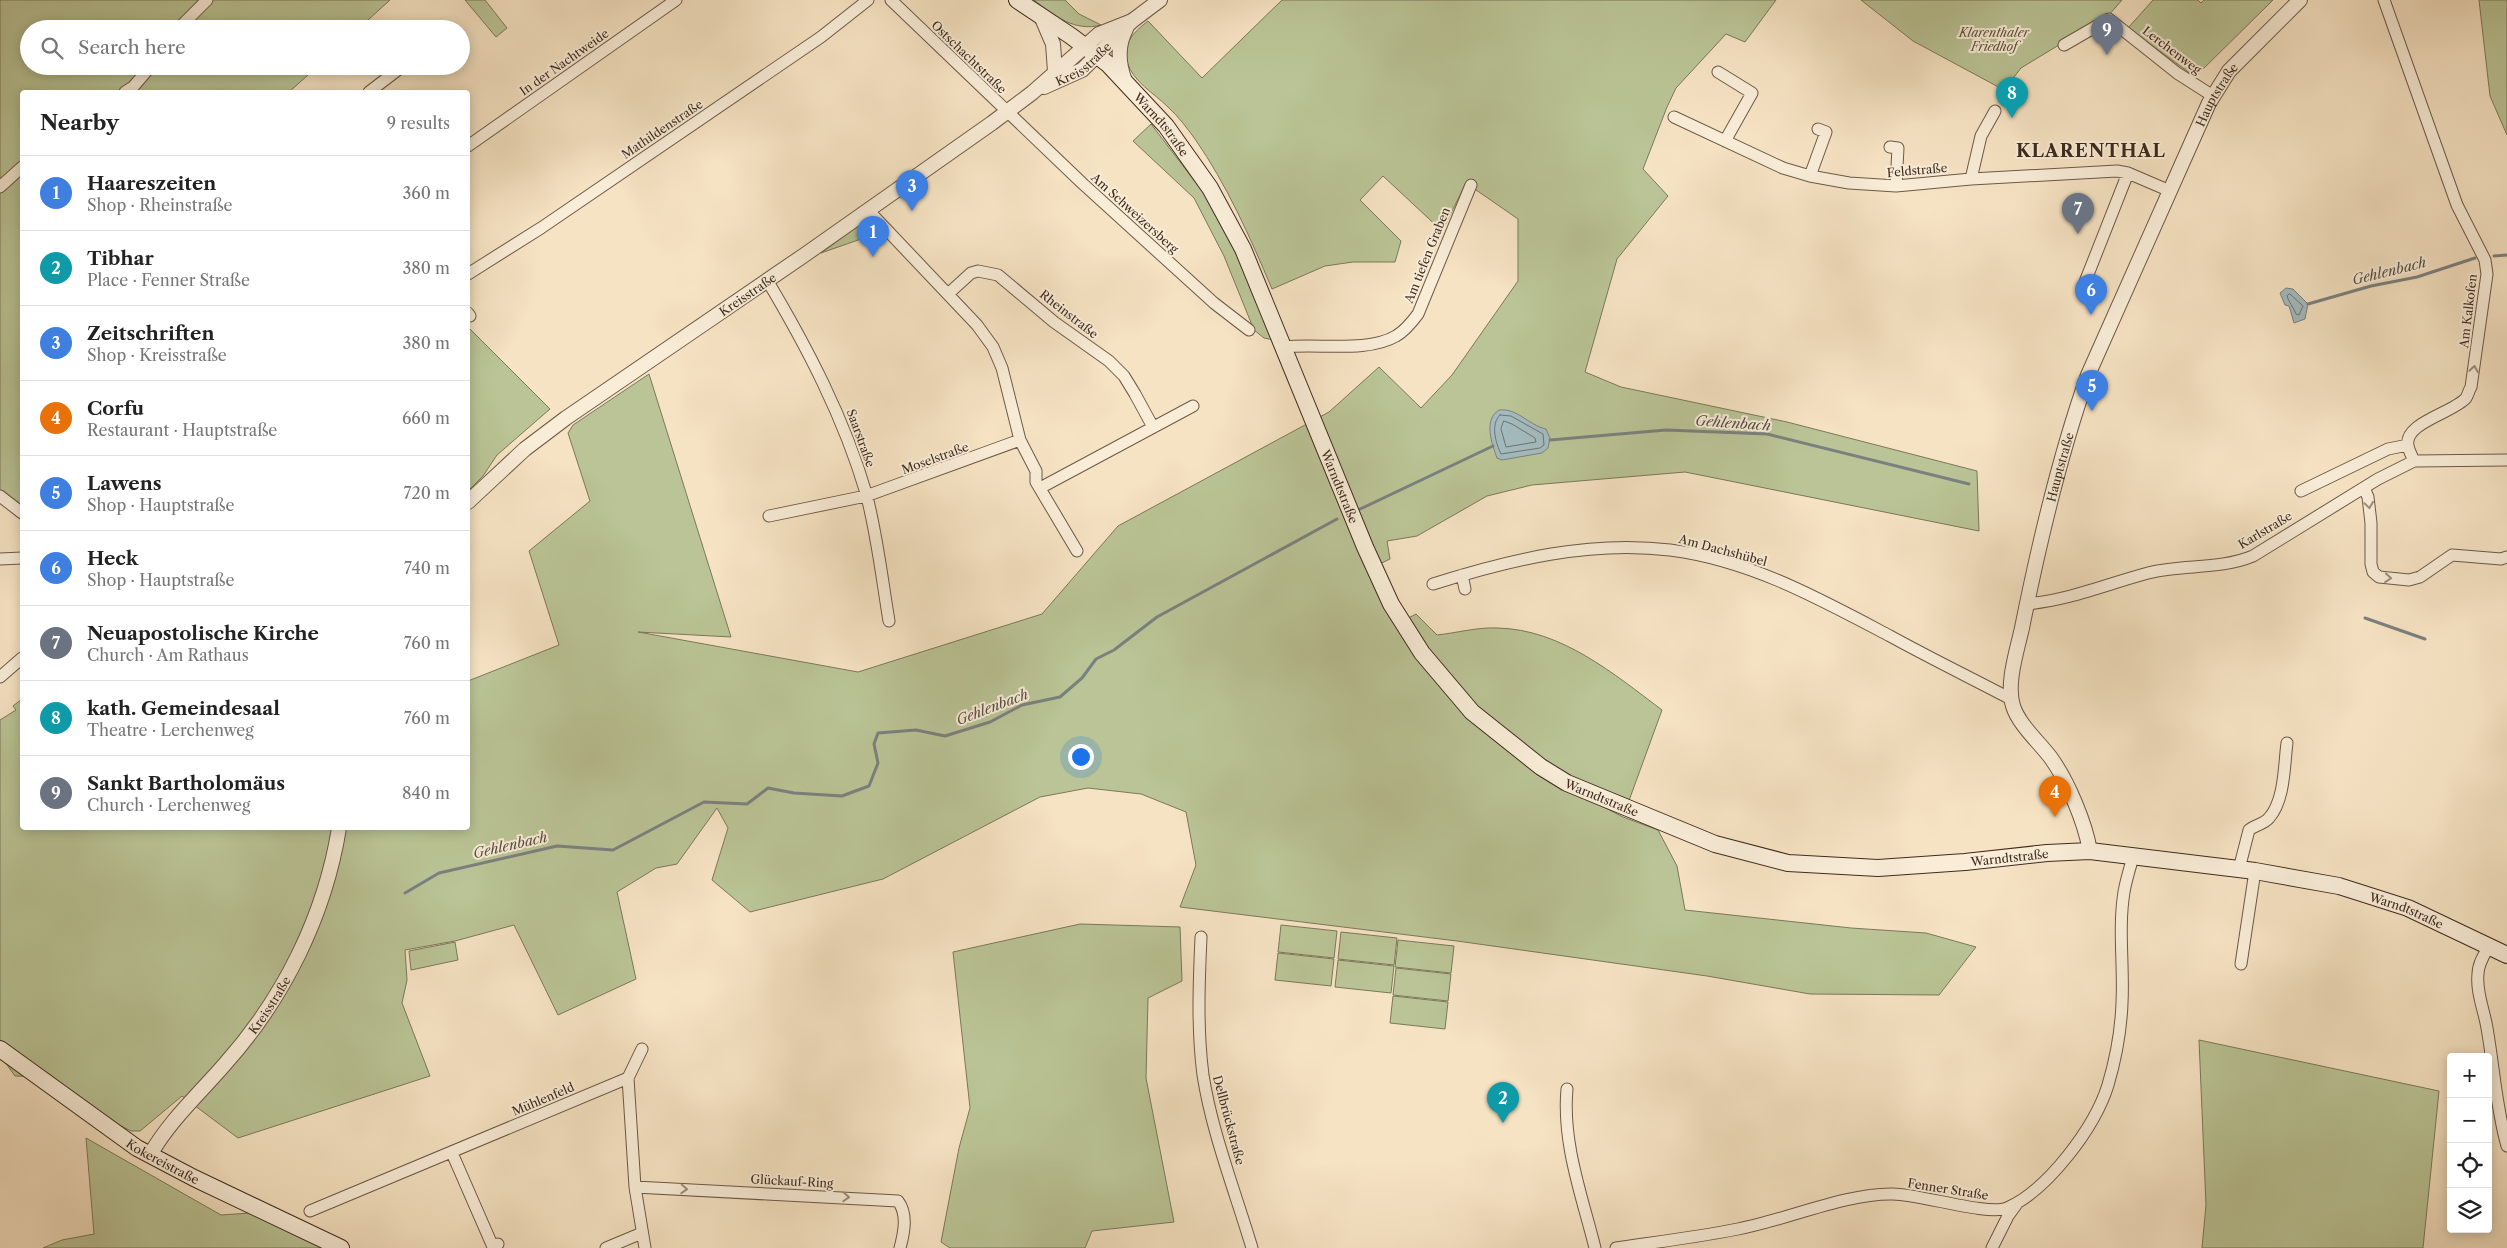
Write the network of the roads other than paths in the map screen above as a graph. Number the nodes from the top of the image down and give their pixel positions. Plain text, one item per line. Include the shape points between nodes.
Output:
1 (207, 0) edge
2 (676, 0) edge
3 (868, 0) edge
4 (891, 0) edge
5 (1017, 0) edge
6 (1160, 0) edge
7 (2300, 0) edge
8 (2384, 0) edge
9 (1041, 16) junction
10 (187, 20) edge
11 (1130, 23) junction
12 (2064, 45) dead end
13 (1091, 51) junction
14 (1055, 71) junction
15 (1718, 72) dead end
16 (143, 75) edge
17 (391, 75) edge
18 (1125, 81) junction
19 (128, 90) edge
20 (372, 90) edge
21 (1032, 93) junction
22 (2213, 96) junction
23 (1994, 111) dead end
24 (1006, 112) junction
25 (1674, 117) dead end
26 (1818, 129) dead end
27 (1725, 141) junction
28 (470, 145) edge
29 (1890, 147) dead end
30 (20, 169) edge
31 (2128, 173) junction
32 (1810, 176) junction
33 (1971, 179) junction
34 (1471, 185) dead end
35 (1896, 186) junction
36 (0, 187) edge
37 (2170, 191) junction
38 (868, 210) junction
39 (470, 273) edge
40 (767, 280) junction
41 (2085, 282) dead end
42 (948, 294) junction
43 (1249, 330) dead end
44 (1284, 347) junction
45 (1193, 406) dead end
46 (1153, 427) junction
47 (1020, 440) junction
48 (2408, 445) junction
49 (2507, 460) edge
50 (2414, 461) junction
51 (1040, 488) junction
52 (2364, 488) junction
53 (2301, 491) dead end
54 (0, 496) edge
55 (866, 496) junction
56 (470, 500) edge
57 (20, 511) edge
58 (769, 516) dead end
59 (1077, 551) dead end
60 (2507, 557) edge
61 (20, 558) edge
62 (0, 559) edge
63 (1462, 575) junction
64 (1433, 584) dead end
65 (1466, 589) dead end
66 (2026, 604) junction
67 (889, 620) dead end
68 (20, 660) edge
69 (0, 677) edge
70 (2011, 699) junction
71 (2287, 743) dead end
72 (339, 830) edge
73 (2090, 851) junction
74 (2133, 857) junction
75 (2247, 870) junction
76 (1201, 936) dead end
77 (2489, 946) junction
78 (2507, 955) edge
79 (2241, 964) dead end
80 (0, 1049) edge
81 (642, 1050) dead end
82 (628, 1078) junction
83 (1567, 1089) dead end
84 (2507, 1146) edge
85 (452, 1153) junction
86 (150, 1155) junction
87 (635, 1187) junction
88 (2019, 1202) junction
89 (310, 1211) dead end
90 (642, 1234) junction
91 (498, 1244) dead end
92 (341, 1248) edge
93 (606, 1248) edge
94 (645, 1248) edge
95 (900, 1248) edge
96 (1252, 1248) edge
97 (1596, 1248) edge
98 (1616, 1248) edge
99 (1992, 1248) edge

1 - 10 street
2 - 28 street, In der Nachtweide
3 - 39 street, Mathildenstraße via 821,37
4 - 24 street, Ostschachtstraße
5 - 9 main road
6 - 11 street, Kreisstraße
7 - 22 street, Hauptstraße via 2228,71
48 -> 8 street, Am Kalkofen via 2416,428 2451,409 2465,398 2471,387 2487,274 2485,260 2444,173
9 - 13 main road
9 - 14 street, Kreisstraße via 1053,44
11 - 13 street, Kreisstraße via 1099,34
11 - 18 street, Kreisstraße via 1119,49 1120,68
12 - 22 street, Lerchenweg via 2109,20 2177,74
13 - 14 street, Kreisstraße
13 - 18 main road, Warndtstraße
13 - 21 street, Kreisstraße via 1082,70
14 - 21 street, Kreisstraße
15 - 27 street via 1752,93
16 - 19 street
17 - 20 street
18 - 44 main road, Warndtstraße via 1171,132 1227,216
21 - 24 street, Kreisstraße
22 - 37 street, Hauptstraße
23 - 33 street via 1982,136
24 - 38 street, Kreisstraße
24 - 43 street, Am Schweizersberg via 1214,304
25 - 27 street, Feldstraße
26 - 32 street via 1826,132
27 - 32 street, Feldstraße via 1783,168
29 - 35 street via 1898,148
30 - 36 street
31 - 33 street, Feldstraße
31 - 37 street, Feldstraße
31 - 41 street
32 - 35 street, Feldstraße
33 - 35 street, Feldstraße
34 - 44 street, Am tiefen Graben via 1418,314 1409,325 1396,336 1368,344
37 - 66 street, Hauptstraße via 2082,390
38 - 40 street, Kreisstraße
38 - 42 street
40 - 55 street, Saarstraße via 836,410
40 - 56 street, Kreisstraße via 525,449
42 - 46 street, Rheinstraße via 971,273 978,271 998,275 1054,322 1109,360 1124,376
42 - 47 street via 977,325 992,347 1002,368
44 - 73 main road, Warndtstraße via 1365,547 1403,622 1422,653 1472,712 1541,767 1567,783 1715,844 1788,863 1878,868
45 - 46 street
46 - 51 street
47 - 51 street via 1036,471 1036,482
47 - 55 street, Moselstraße
48 - 50 street
48 - 53 street via 2388,449
49 - 50 street, Karlstraße
50 - 52 street, Karlstraße
51 - 59 street
52 -> 60 street via 2371,523 2371,564 2379,577 2409,580 2420,577 2452,555
52 - 66 street, Karlstraße via 2239,562 2164,570 2061,600
54 - 57 street
55 - 58 street, Moselstraße
55 - 67 street, Saarstraße
61 - 62 street
63 - 64 street, Am Dachshübel
63 - 65 street
63 - 70 street, Am Dachshübel via 1537,556 1631,547 1671,550 1708,558 1790,584
66 - 70 street, Hauptstraße
68 - 69 street
70 - 73 street via 2019,718 2052,759 2086,832
71 - 75 street via 2277,803 2269,819 2249,830
72 - 86 street, Kreisstraße via 334,862 320,907 284,983 244,1042 175,1118
73 - 74 main road, Warndtstraße
74 - 75 main road, Warndtstraße
74 - 88 street, Fenner Straße via 2124,900 2118,1048 2108,1085 2098,1111 2078,1143 2038,1187
75 - 77 main road, Warndtstraße via 2308,879 2373,896 2408,908
75 - 79 street
76 - 96 street, Dellbrückstraße via 1199,992 1203,1073
77 - 78 main road, Warndtstraße
77 - 84 street via 2479,966 2478,988 2492,1055 2498,1114
80 - 86 main road, Kokereistraße via 107,1128
81 - 82 street
82 - 85 street, Mühlenfeld
82 - 87 street
83 - 97 street via 1569,1144
85 - 89 street, Mühlenfeld
85 - 91 street via 493,1247
86 - 92 main road, Kokereistraße
87 - 90 street
87 -> 95 street, Glückauf-Ring via 898,1201 903,1207 905,1222
88 - 98 street, Fenner Straße via 2004,1209 1986,1210 1893,1194 1860,1198 1739,1229
88 - 99 street
90 - 93 street
90 - 94 street

